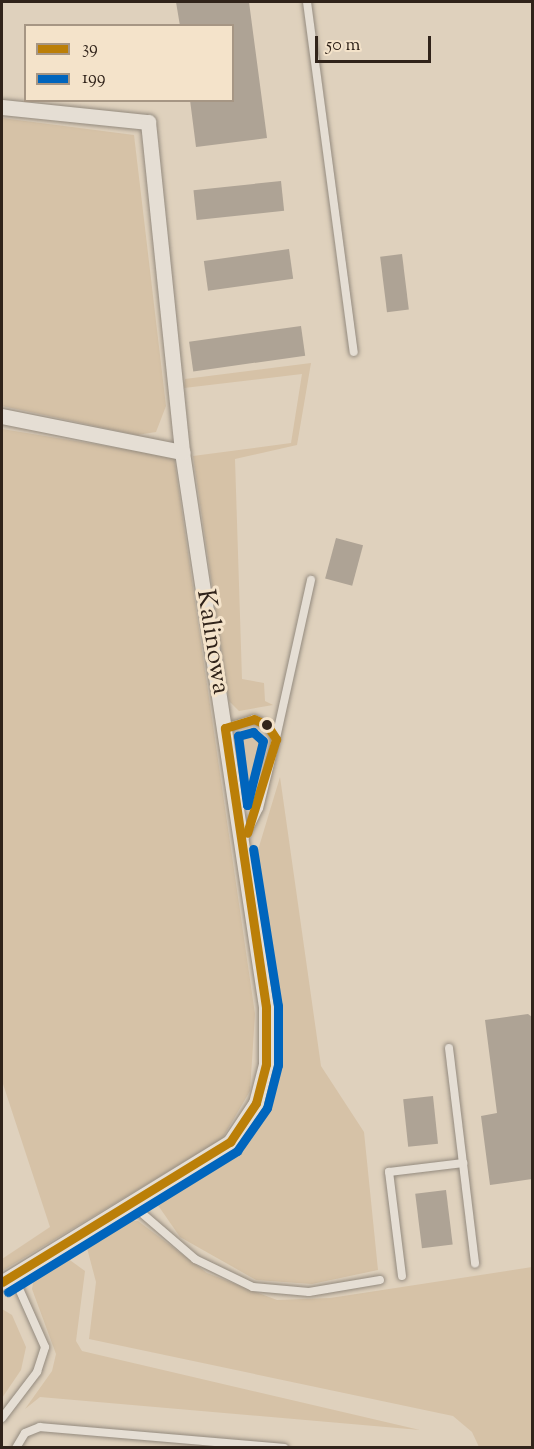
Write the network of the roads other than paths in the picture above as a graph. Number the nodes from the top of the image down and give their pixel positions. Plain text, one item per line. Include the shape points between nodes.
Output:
1 (307, 2) edge
2 (2, 107) edge
3 (354, 352) dead end
4 (2, 416) edge
5 (182, 452) junction
6 (311, 580) dead end
7 (225, 728) junction
8 (276, 739) junction
9 (241, 845) junction
10 (449, 1048) dead end
11 (463, 1163) junction
12 (130, 1203) junction
13 (475, 1263) dead end
14 (402, 1276) dead end
15 (7, 1279) edge
16 (380, 1280) dead end
17 (2, 1418) edge
18 (16, 1448) edge
19 (284, 1448) edge

1 - 3 lane
2 - 5 street, Kalinowa via 148,122
4 - 5 street
5 - 7 street, Kalinowa
6 - 8 lane
7 - 8 lane via 254,719 267,725
7 - 9 street, Kalinowa
8 - 9 lane via 260,808
9 - 12 street, Kalinowa via 266,1007 266,1064 256,1103 230,1142
10 - 11 lane
11 - 13 lane
11 - 14 lane via 389,1172
12 - 15 street, Kalinowa
12 - 16 lane via 195,1259 253,1287 309,1292
15 - 17 lane via 45,1347 37,1372
18 - 19 lane via 25,1433 40,1427

